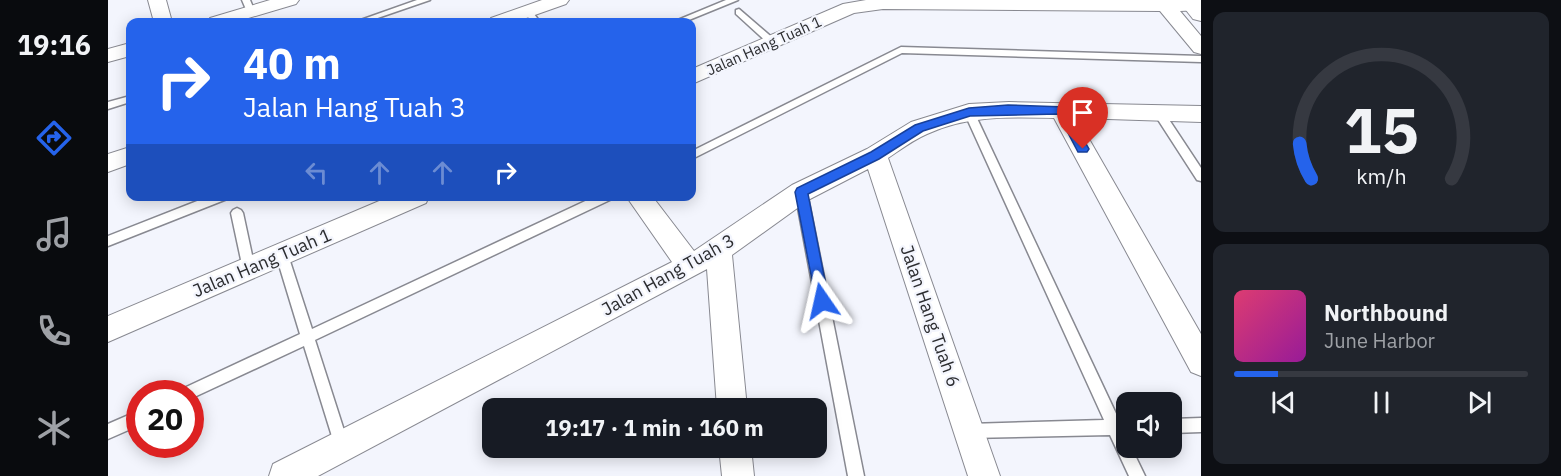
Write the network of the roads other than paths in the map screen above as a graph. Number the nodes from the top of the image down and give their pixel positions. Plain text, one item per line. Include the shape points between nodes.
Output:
1 (157, 0) edge
2 (290, 0) edge
3 (426, 0) edge
4 (560, 0) edge
5 (734, 0) edge
6 (1028, 1) edge
7 (248, 6) edge
8 (1196, 6) edge
9 (1166, 7) junction
10 (527, 11) edge
11 (739, 12) dead end
12 (162, 18) edge
13 (225, 18) edge
14 (371, 18) edge
15 (509, 18) edge
16 (687, 18) edge
17 (772, 42) junction
18 (1201, 48) edge
19 (126, 50) edge
20 (108, 56) edge
21 (1201, 59) edge
22 (696, 75) edge
23 (126, 100) edge
24 (108, 106) edge
25 (1061, 110) junction
26 (969, 112) junction
27 (1158, 112) junction
28 (1201, 114) edge
29 (696, 153) edge
30 (875, 155) junction
31 (126, 156) edge
32 (108, 163) edge
33 (1201, 177) edge
34 (801, 192) junction
35 (210, 201) edge
36 (406, 201) edge
37 (597, 201) edge
38 (642, 201) edge
39 (237, 213) dead end
40 (108, 241) edge
41 (719, 250) junction
42 (282, 255) junction
43 (690, 266) junction
44 (249, 268) junction
45 (108, 330) edge
46 (308, 336) junction
47 (1201, 362) edge
48 (204, 386) edge
49 (731, 398) edge
50 (1116, 418) edge
51 (126, 424) edge
52 (1201, 425) edge
53 (1182, 426) edge
54 (1116, 428) edge
55 (969, 431) junction
56 (108, 432) edge
57 (342, 447) junction
58 (736, 458) edge
59 (1131, 458) edge
60 (285, 476) edge
61 (738, 476) edge
62 (856, 476) edge
63 (984, 476) edge
64 (1137, 476) edge

1 - 12 street
2 - 7 street
3 - 14 lane
4 - 10 street
5 - 16 lane
6 - 9 street, Jalan Hang Tuah 1
6 - 17 street, Jalan Hang Tuah 1 via 884,3 850,8
7 - 13 street
8 - 9 street, Jalan Hang Tuah 1
9 - 18 street
10 - 15 street
11 - 17 lane
17 - 22 street, Jalan Hang Tuah 1
19 - 20 street
21 - 29 lane via 901,50
23 - 24 lane
25 - 26 street, Jalan Hang Tuah 3
25 - 27 street, Jalan Hang Tuah 3
25 - 47 street
26 - 30 street, Jalan Hang Tuah 3 via 919,128
26 - 50 lane
27 - 28 street, Jalan Hang Tuah 3
27 - 33 lane
30 - 34 street, Jalan Hang Tuah 3
30 - 55 street, Jalan Hang Tuah 6
31 - 32 street
34 - 41 street, Jalan Hang Tuah 3
34 - 62 lane
35 - 40 lane
36 - 42 street, Jalan Hang Tuah 1
37 - 46 lane
38 - 43 street
39 - 44 lane
41 - 43 street, Jalan Hang Tuah 3
41 - 49 street
42 - 44 street, Jalan Hang Tuah 1
42 - 46 lane
43 - 57 street, Jalan Hang Tuah 3
44 - 45 street, Jalan Hang Tuah 1
46 - 48 lane
46 - 57 lane
51 - 56 lane
52 - 53 lane
54 - 55 lane
55 - 63 street, Jalan Hang Tuah 6
57 - 60 street, Jalan Hang Tuah 3
58 - 61 street
59 - 64 lane

